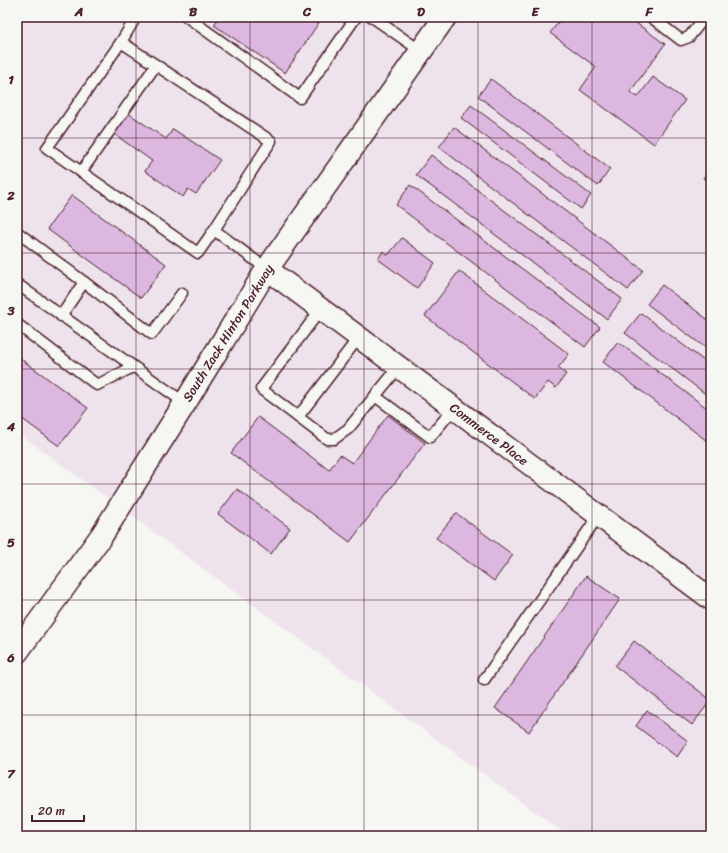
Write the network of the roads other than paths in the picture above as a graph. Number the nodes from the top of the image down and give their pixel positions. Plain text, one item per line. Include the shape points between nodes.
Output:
1 (136, 17) edge
2 (187, 17) edge
3 (356, 17) edge
4 (372, 17) edge
5 (445, 17) edge
6 (650, 17) edge
7 (705, 17) edge
8 (121, 42) junction
9 (421, 51) junction
10 (156, 65) junction
11 (81, 172) junction
12 (214, 230) junction
13 (17, 232) edge
14 (267, 269) junction
15 (84, 282) junction
16 (17, 284) edge
17 (182, 293) dead end
18 (321, 309) junction
19 (61, 316) junction
20 (17, 324) edge
21 (359, 337) junction
22 (133, 367) junction
23 (399, 367) junction
24 (375, 396) junction
25 (185, 403) junction
26 (454, 408) junction
27 (298, 417) junction
28 (599, 515) junction
29 (711, 599) edge
30 (17, 652) edge
31 (484, 680) dead end

1 - 8 lane
2 - 3 lane via 300,98
4 - 9 lane
5 - 9 main road, South Zack Hinton Parkway
6 - 7 lane via 681,40 689,37
8 - 10 lane
8 - 11 lane via 47,148
9 - 14 main road, South Zack Hinton Parkway
10 - 11 lane
10 - 12 lane via 271,141
11 - 12 lane via 198,253
12 - 14 lane
13 - 15 lane
14 - 18 street, Commerce Place
14 - 25 main road, South Zack Hinton Parkway
15 - 17 lane via 152,334
15 - 19 lane
16 - 19 lane
18 - 21 street, Commerce Place
18 - 27 lane via 261,389
19 - 22 lane
20 - 22 lane via 97,385
21 - 23 street, Commerce Place
21 - 27 lane
22 - 25 lane
23 - 24 lane
23 - 26 street, Commerce Place
24 - 26 lane via 430,437
24 - 27 lane via 348,429 334,438 327,439
25 - 30 main road, South Zack Hinton Parkway via 102,535
26 - 28 street, Commerce Place
28 - 29 street, Commerce Place
28 - 31 lane

